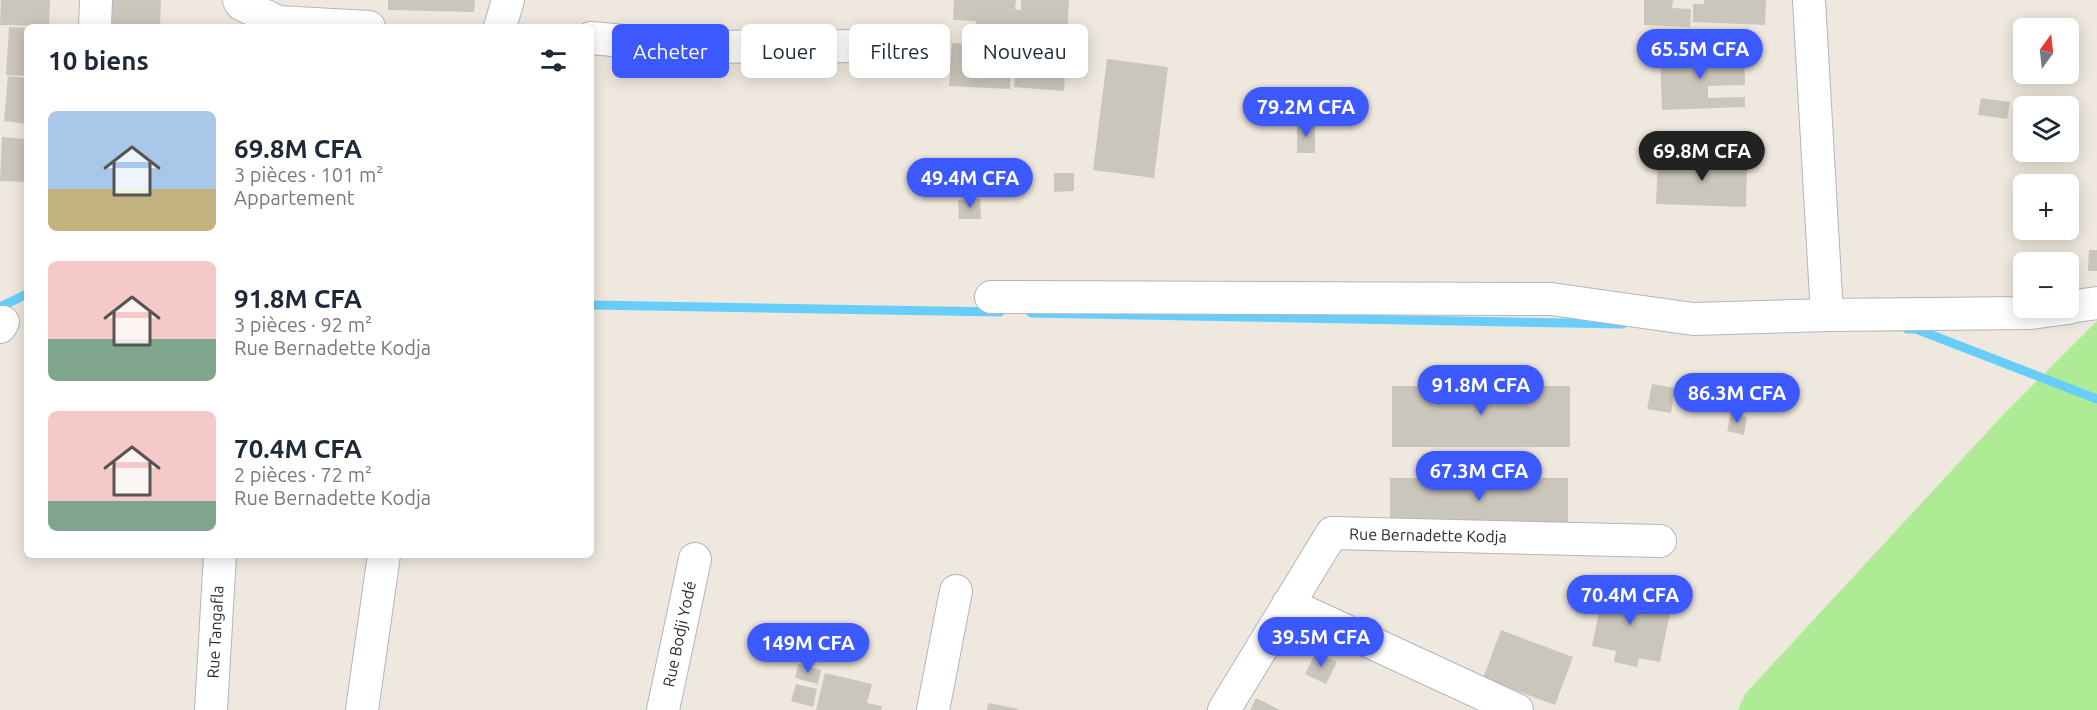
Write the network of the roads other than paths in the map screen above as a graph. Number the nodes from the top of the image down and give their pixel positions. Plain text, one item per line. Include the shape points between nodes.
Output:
1 (96, 0) edge
2 (239, 0) edge
3 (508, 0) edge
4 (1809, 0) edge
5 (95, 24) edge
6 (314, 24) edge
7 (501, 24) edge
8 (594, 39) edge
9 (849, 45) edge
10 (992, 297) dead end
11 (2097, 303) edge
12 (2079, 305) edge
13 (2013, 313) edge
14 (1827, 315) junction
15 (1660, 541) dead end
16 (220, 558) edge
17 (384, 558) edge
18 (695, 559) dead end
19 (956, 591) dead end
20 (1288, 604) junction
21 (210, 710) edge
22 (362, 710) edge
23 (663, 710) edge
24 (933, 710) edge
25 (1224, 710) edge
26 (1517, 710) edge

1 - 5 street
2 - 6 street via 278,22
3 - 7 street
4 - 14 street
8 - 9 street via 691,47
10 - 14 street via 1551,299 1693,319
11 - 12 street
13 - 14 street
15 - 20 street, Rue Bernadette Kodja via 1332,533
16 - 21 street, Rue Tangafla
17 - 22 street
18 - 23 street, Rue Bodji Yodé
19 - 24 street
20 - 25 street, Rue Bernadette Kodja
20 - 26 street

